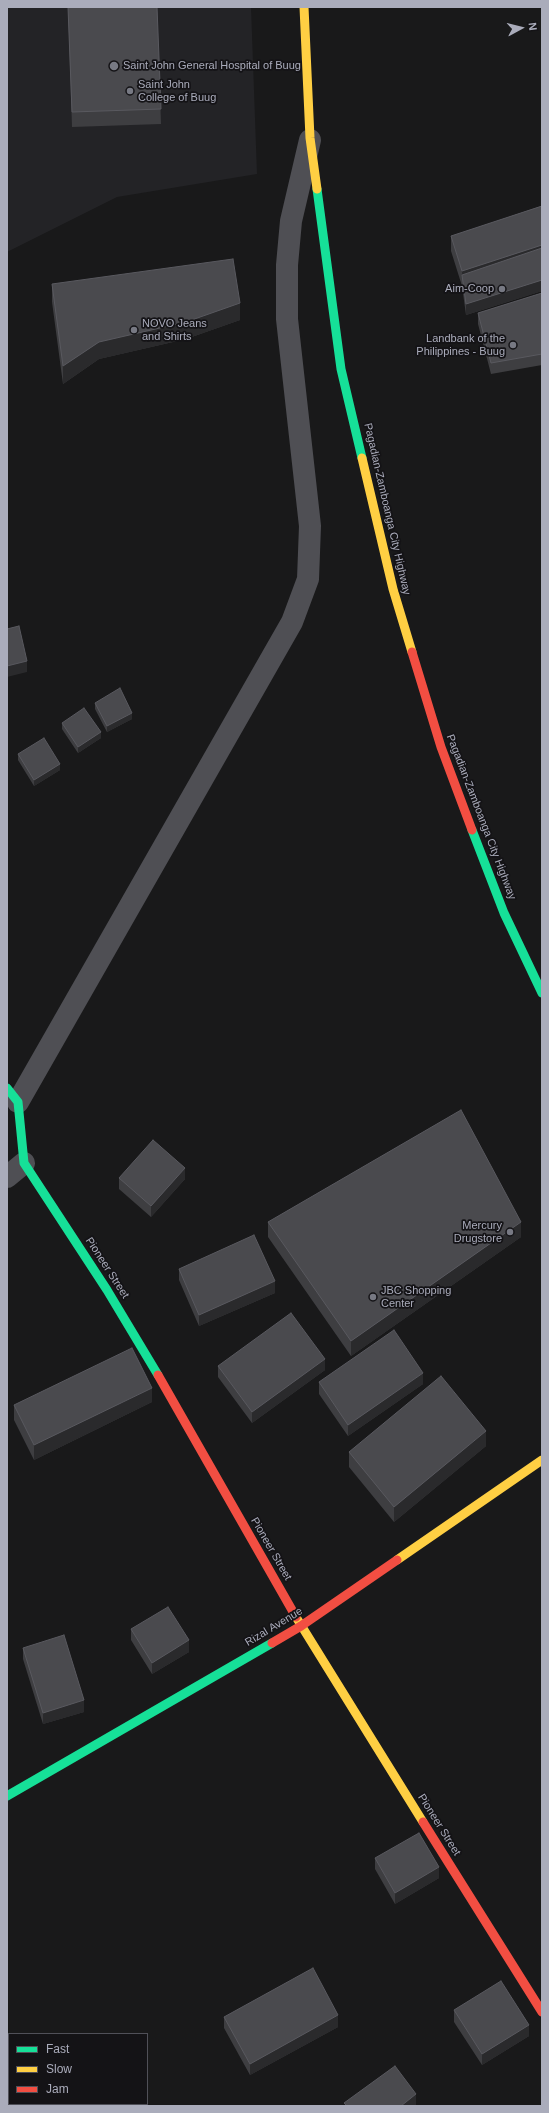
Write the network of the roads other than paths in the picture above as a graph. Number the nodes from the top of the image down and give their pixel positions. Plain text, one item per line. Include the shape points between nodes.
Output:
1 (304, 7) edge
2 (310, 138) junction
3 (542, 993) edge
4 (13, 1095) edge
5 (24, 1163) junction
6 (7, 1177) edge
7 (542, 1460) edge
8 (302, 1626) junction
9 (7, 1796) edge
10 (542, 2012) edge

1 - 2 main road, Pagadian-Zamboanga City Highway
2 - 3 main road, Pagadian-Zamboanga City Highway via 341,369 393,589 441,747 504,913
2 - 4 street via 291,220 287,265 287,319 310,526 308,579 292,622
4 - 5 main road, Pioneer Street
5 - 6 street
5 - 8 main road, Pioneer Street via 127,1322
7 - 8 main road, Rizal Avenue
8 - 9 main road, Rizal Avenue
8 - 10 main road, Pioneer Street

